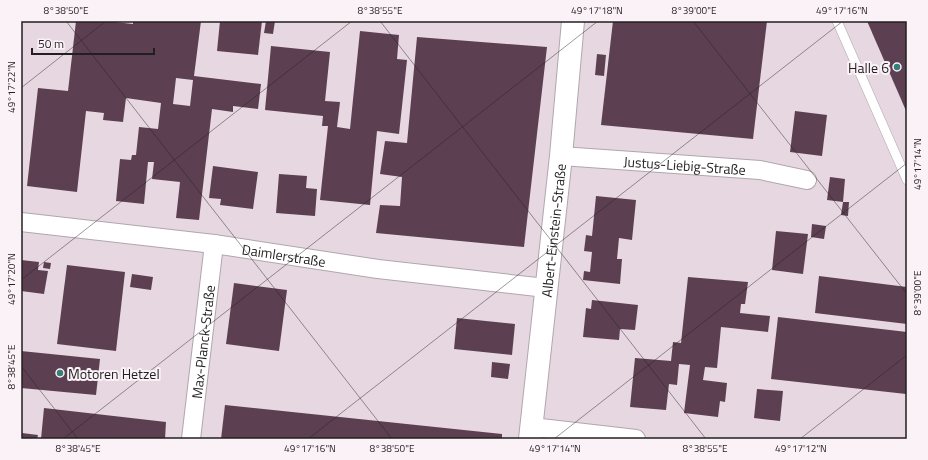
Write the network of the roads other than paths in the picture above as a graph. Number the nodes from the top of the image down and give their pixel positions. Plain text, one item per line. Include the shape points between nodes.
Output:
1 (570, 21) edge
2 (837, 21) edge
3 (561, 156) junction
4 (807, 180) dead end
5 (907, 180) edge
6 (21, 222) edge
7 (214, 244) junction
8 (546, 288) junction
9 (531, 433) edge
10 (191, 439) edge
11 (636, 439) edge

1 - 3 street, Albert-Einstein-Straße
2 - 5 lane
3 - 4 street, Justus-Liebig-Straße via 760,170
3 - 8 street, Albert-Einstein-Straße
6 - 7 street, Daimlerstraße
7 - 8 street, Daimlerstraße via 378,269
7 - 10 street, Max-Planck-Straße
8 - 9 street, Albert-Einstein-Straße
9 - 11 street

